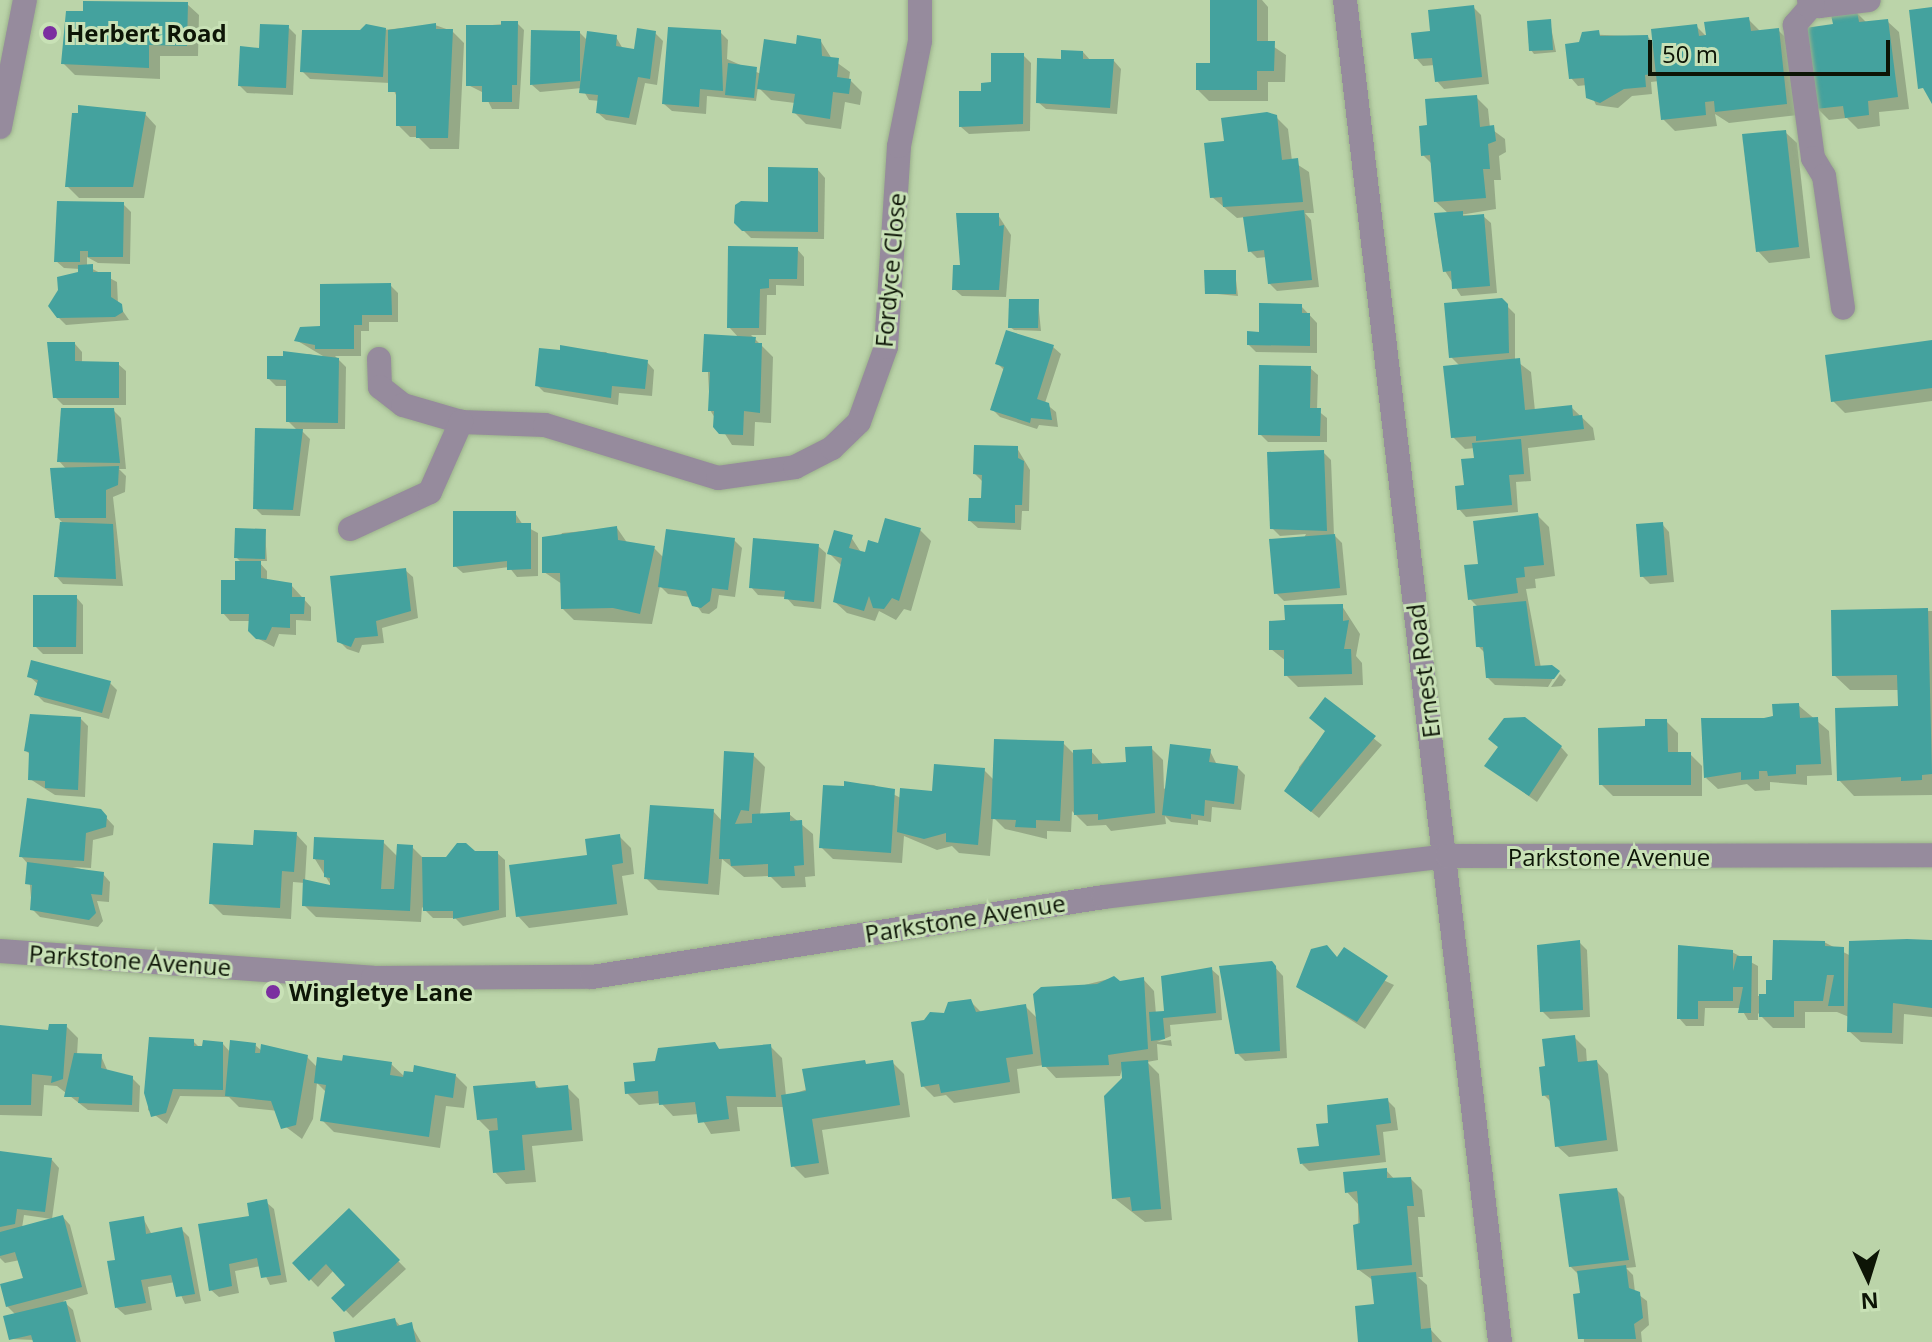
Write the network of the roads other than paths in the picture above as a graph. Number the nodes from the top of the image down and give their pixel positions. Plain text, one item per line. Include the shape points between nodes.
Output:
1 (25, 0) edge
2 (920, 0) edge
3 (1345, 0) edge
4 (1869, 0) edge
5 (1811, 2) edge
6 (0, 127) edge
7 (1843, 308) dead end
8 (379, 359) dead end
9 (461, 422) junction
10 (350, 529) dead end
11 (1932, 855) edge
12 (1448, 856) junction
13 (0, 951) edge
14 (1500, 1342) edge

1 - 6 street
2 - 9 street, Fordyce Close via 920,41 899,146 886,347 859,422 832,448 795,467 718,478 545,425
3 - 12 street, Ernest Road
4 - 5 street
5 - 7 street via 1795,25 1813,158 1824,176
8 - 9 street, Fordyce Close via 380,387 391,399
9 - 10 street via 430,492
11 - 12 street, Parkstone Avenue
12 - 13 street, Parkstone Avenue via 1104,897 592,977 373,978
12 - 14 street, Ernest Road

